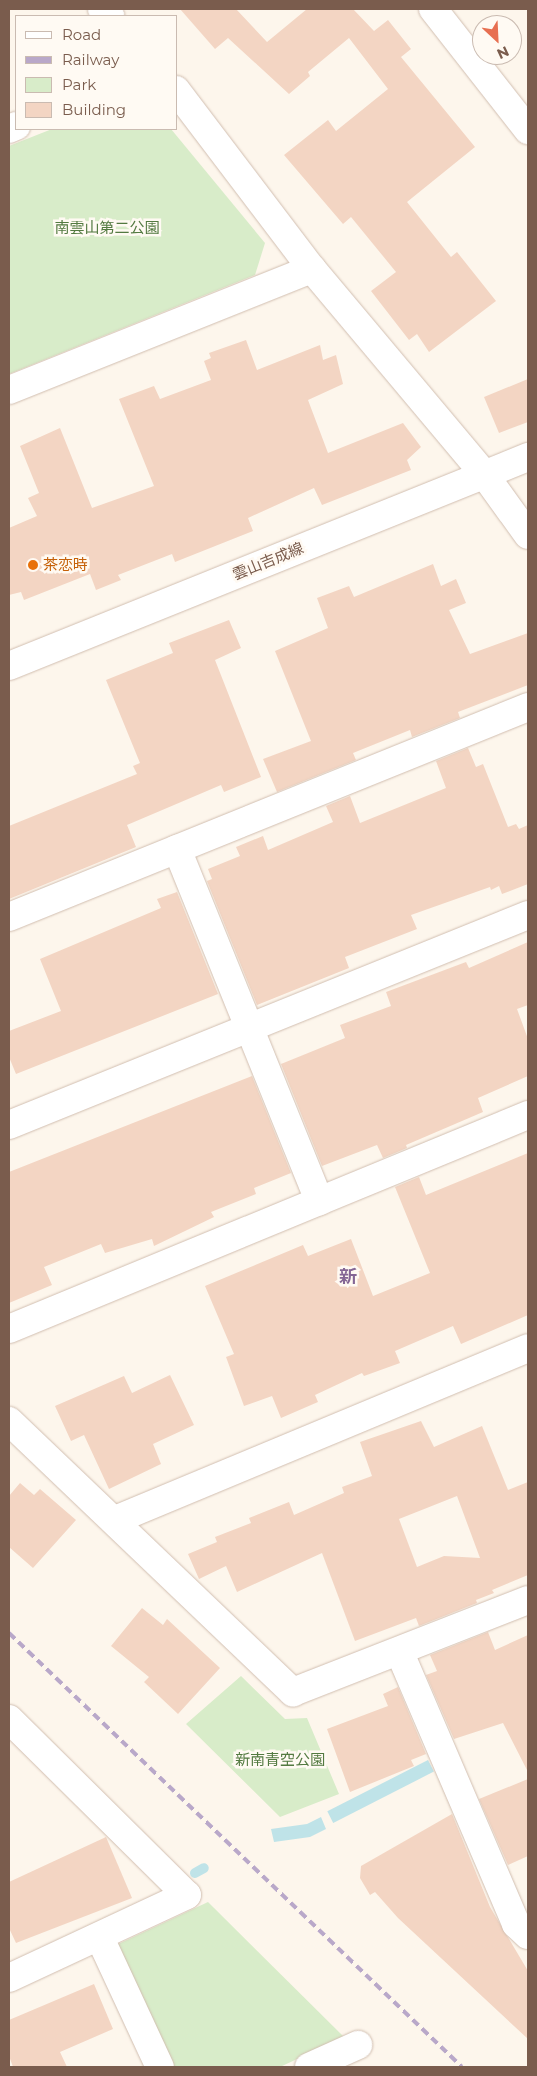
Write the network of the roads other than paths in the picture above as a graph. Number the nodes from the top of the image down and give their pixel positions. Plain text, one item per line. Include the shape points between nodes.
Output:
1 (433, 9) edge
2 (178, 93) edge
3 (528, 130) edge
4 (312, 269) junction
5 (9, 390) edge
6 (528, 457) edge
7 (484, 474) junction
8 (528, 535) edge
9 (9, 666) edge
10 (528, 707) edge
11 (177, 849) junction
12 (528, 915) edge
13 (9, 917) edge
14 (250, 1028) junction
15 (528, 1115) edge
16 (9, 1125) edge
17 (319, 1201) junction
18 (9, 1329) edge
19 (528, 1348) edge
20 (9, 1420) edge
21 (115, 1520) junction
22 (528, 1600) edge
23 (400, 1653) junction
24 (9, 1719) edge
25 (524, 1926) edge
26 (100, 1938) junction
27 (9, 1978) edge
28 (358, 2045) dead end
29 (160, 2067) edge
30 (309, 2067) edge

1 - 3 street
2 - 4 street
4 - 5 street
4 - 7 street
6 - 7 street, 雲山吉成線
7 - 8 street
7 - 9 street, 雲山吉成線
10 - 11 street
11 - 13 street
11 - 14 street
12 - 14 street
14 - 16 street
14 - 17 street
15 - 17 street
17 - 18 street
19 - 21 street
20 - 21 street
21 - 23 street via 293,1692
22 - 23 street
23 - 25 street
24 - 26 street via 187,1895
26 - 27 street
26 - 29 street
28 - 30 street

